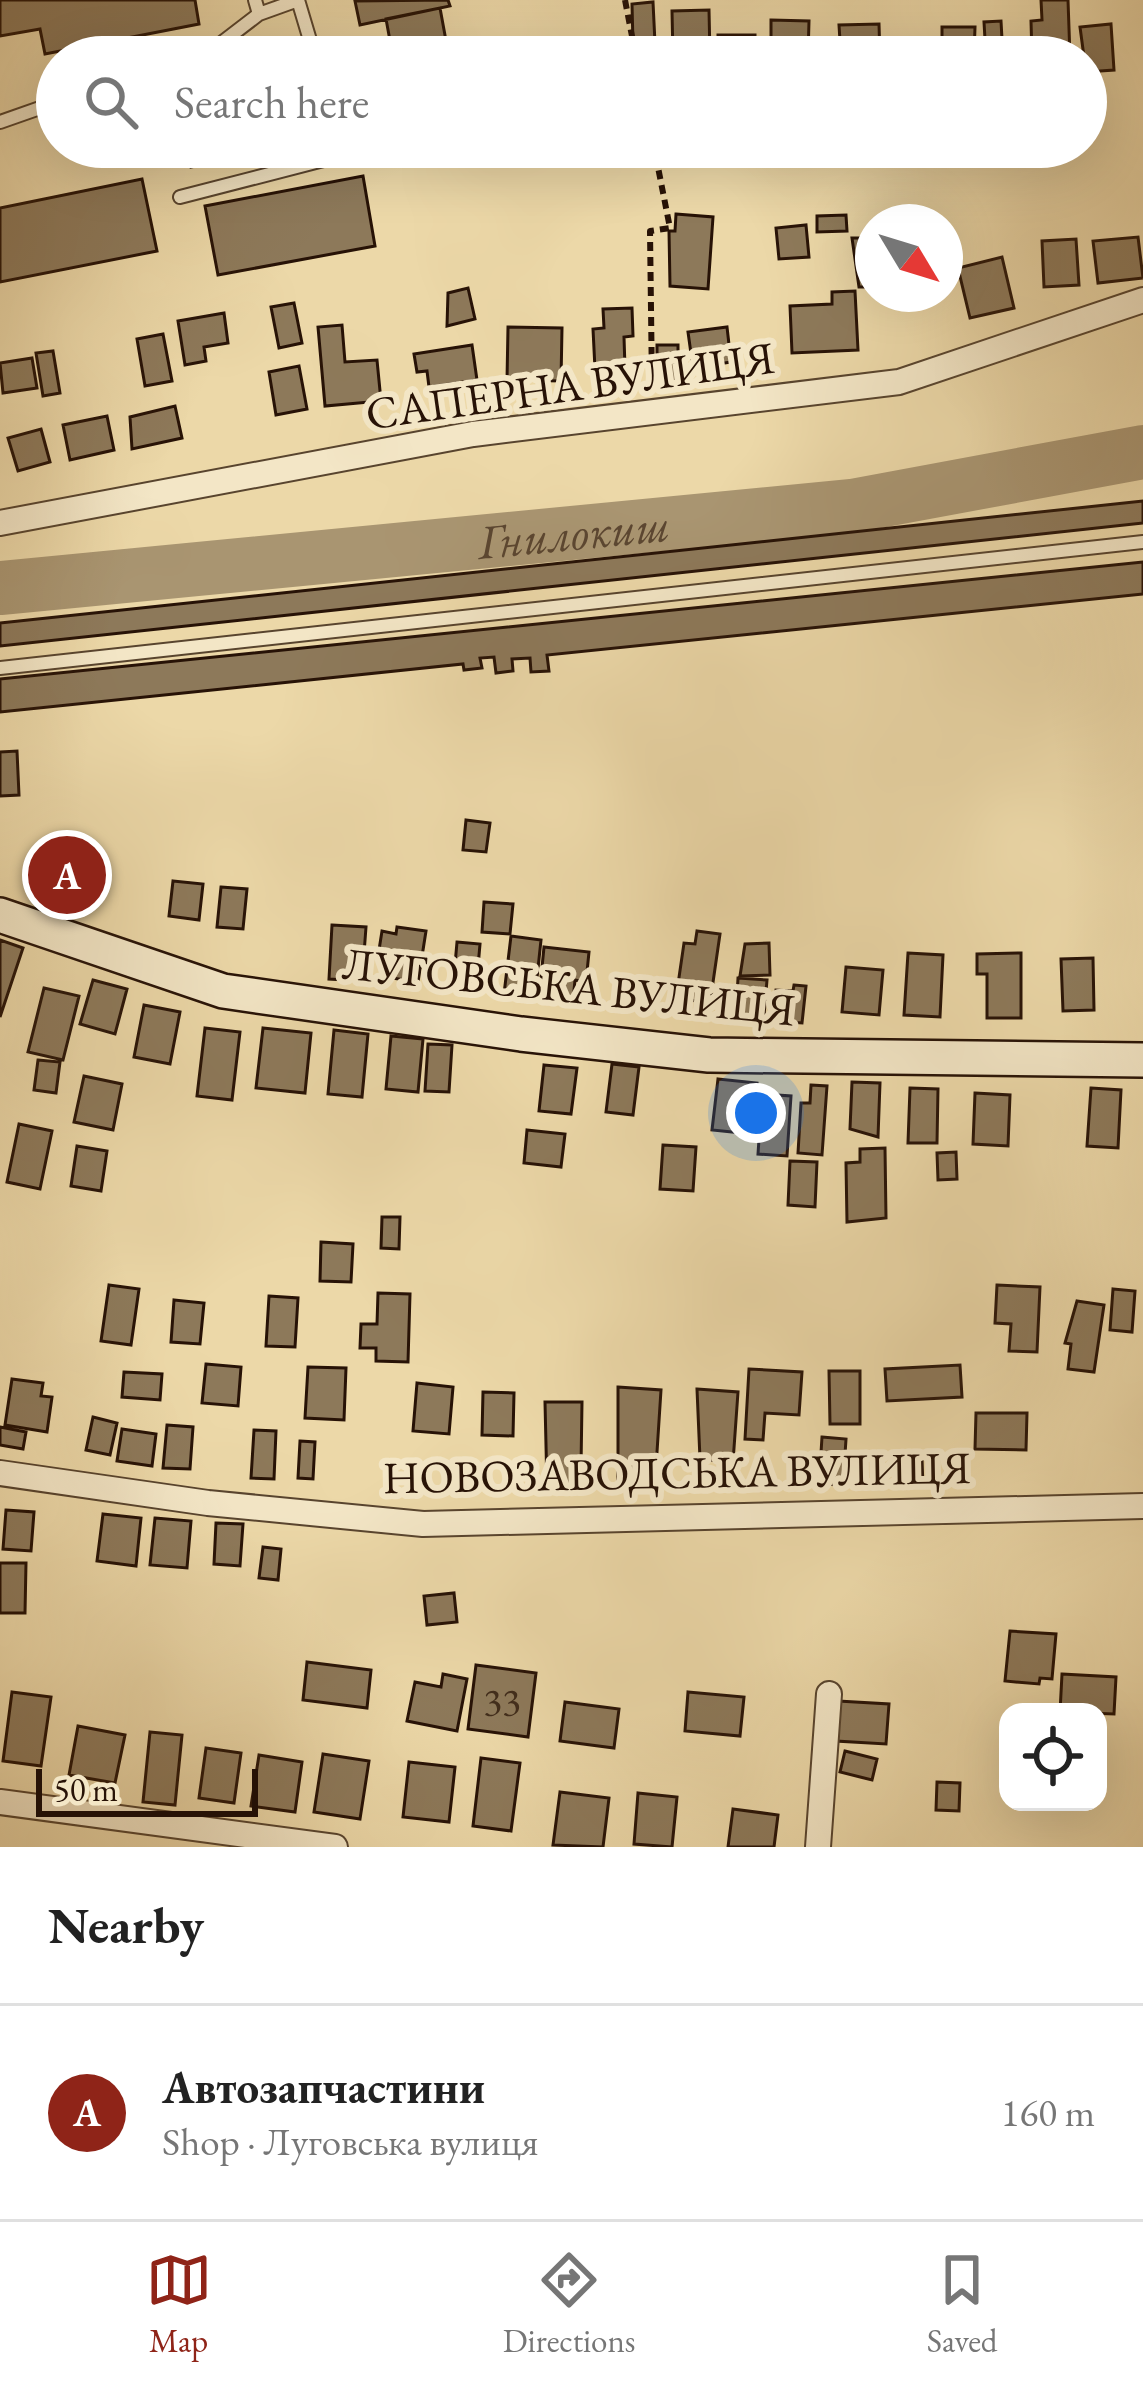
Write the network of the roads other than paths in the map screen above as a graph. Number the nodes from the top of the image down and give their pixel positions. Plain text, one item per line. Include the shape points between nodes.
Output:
1 (298, 0) edge
2 (257, 7) edge
3 (227, 36) edge
4 (309, 36) edge
5 (36, 109) edge
6 (0, 122) edge
7 (293, 168) edge
8 (180, 197) dead end
9 (1143, 300) edge
10 (0, 523) edge
11 (1143, 542) edge
12 (0, 668) edge
13 (0, 915) edge
14 (1143, 1060) edge
15 (0, 1473) edge
16 (1143, 1506) edge
17 (829, 1694) dead end
18 (0, 1802) edge
19 (335, 1847) edge
20 (818, 1847) edge

1 - 2 lane
1 - 4 lane
2 - 3 lane
5 - 6 lane
7 - 8 lane
9 - 10 street, САПЕРНА ВУЛИЦЯ via 899,382 473,434
11 - 12 lane
13 - 14 street, ЛУГОВСЬКА ВУЛИЦЯ via 223,991 521,1034 709,1055
15 - 16 street, НОВОЗАВОДСЬКА ВУЛИЦЯ via 423,1524
17 - 20 street
18 - 19 street

